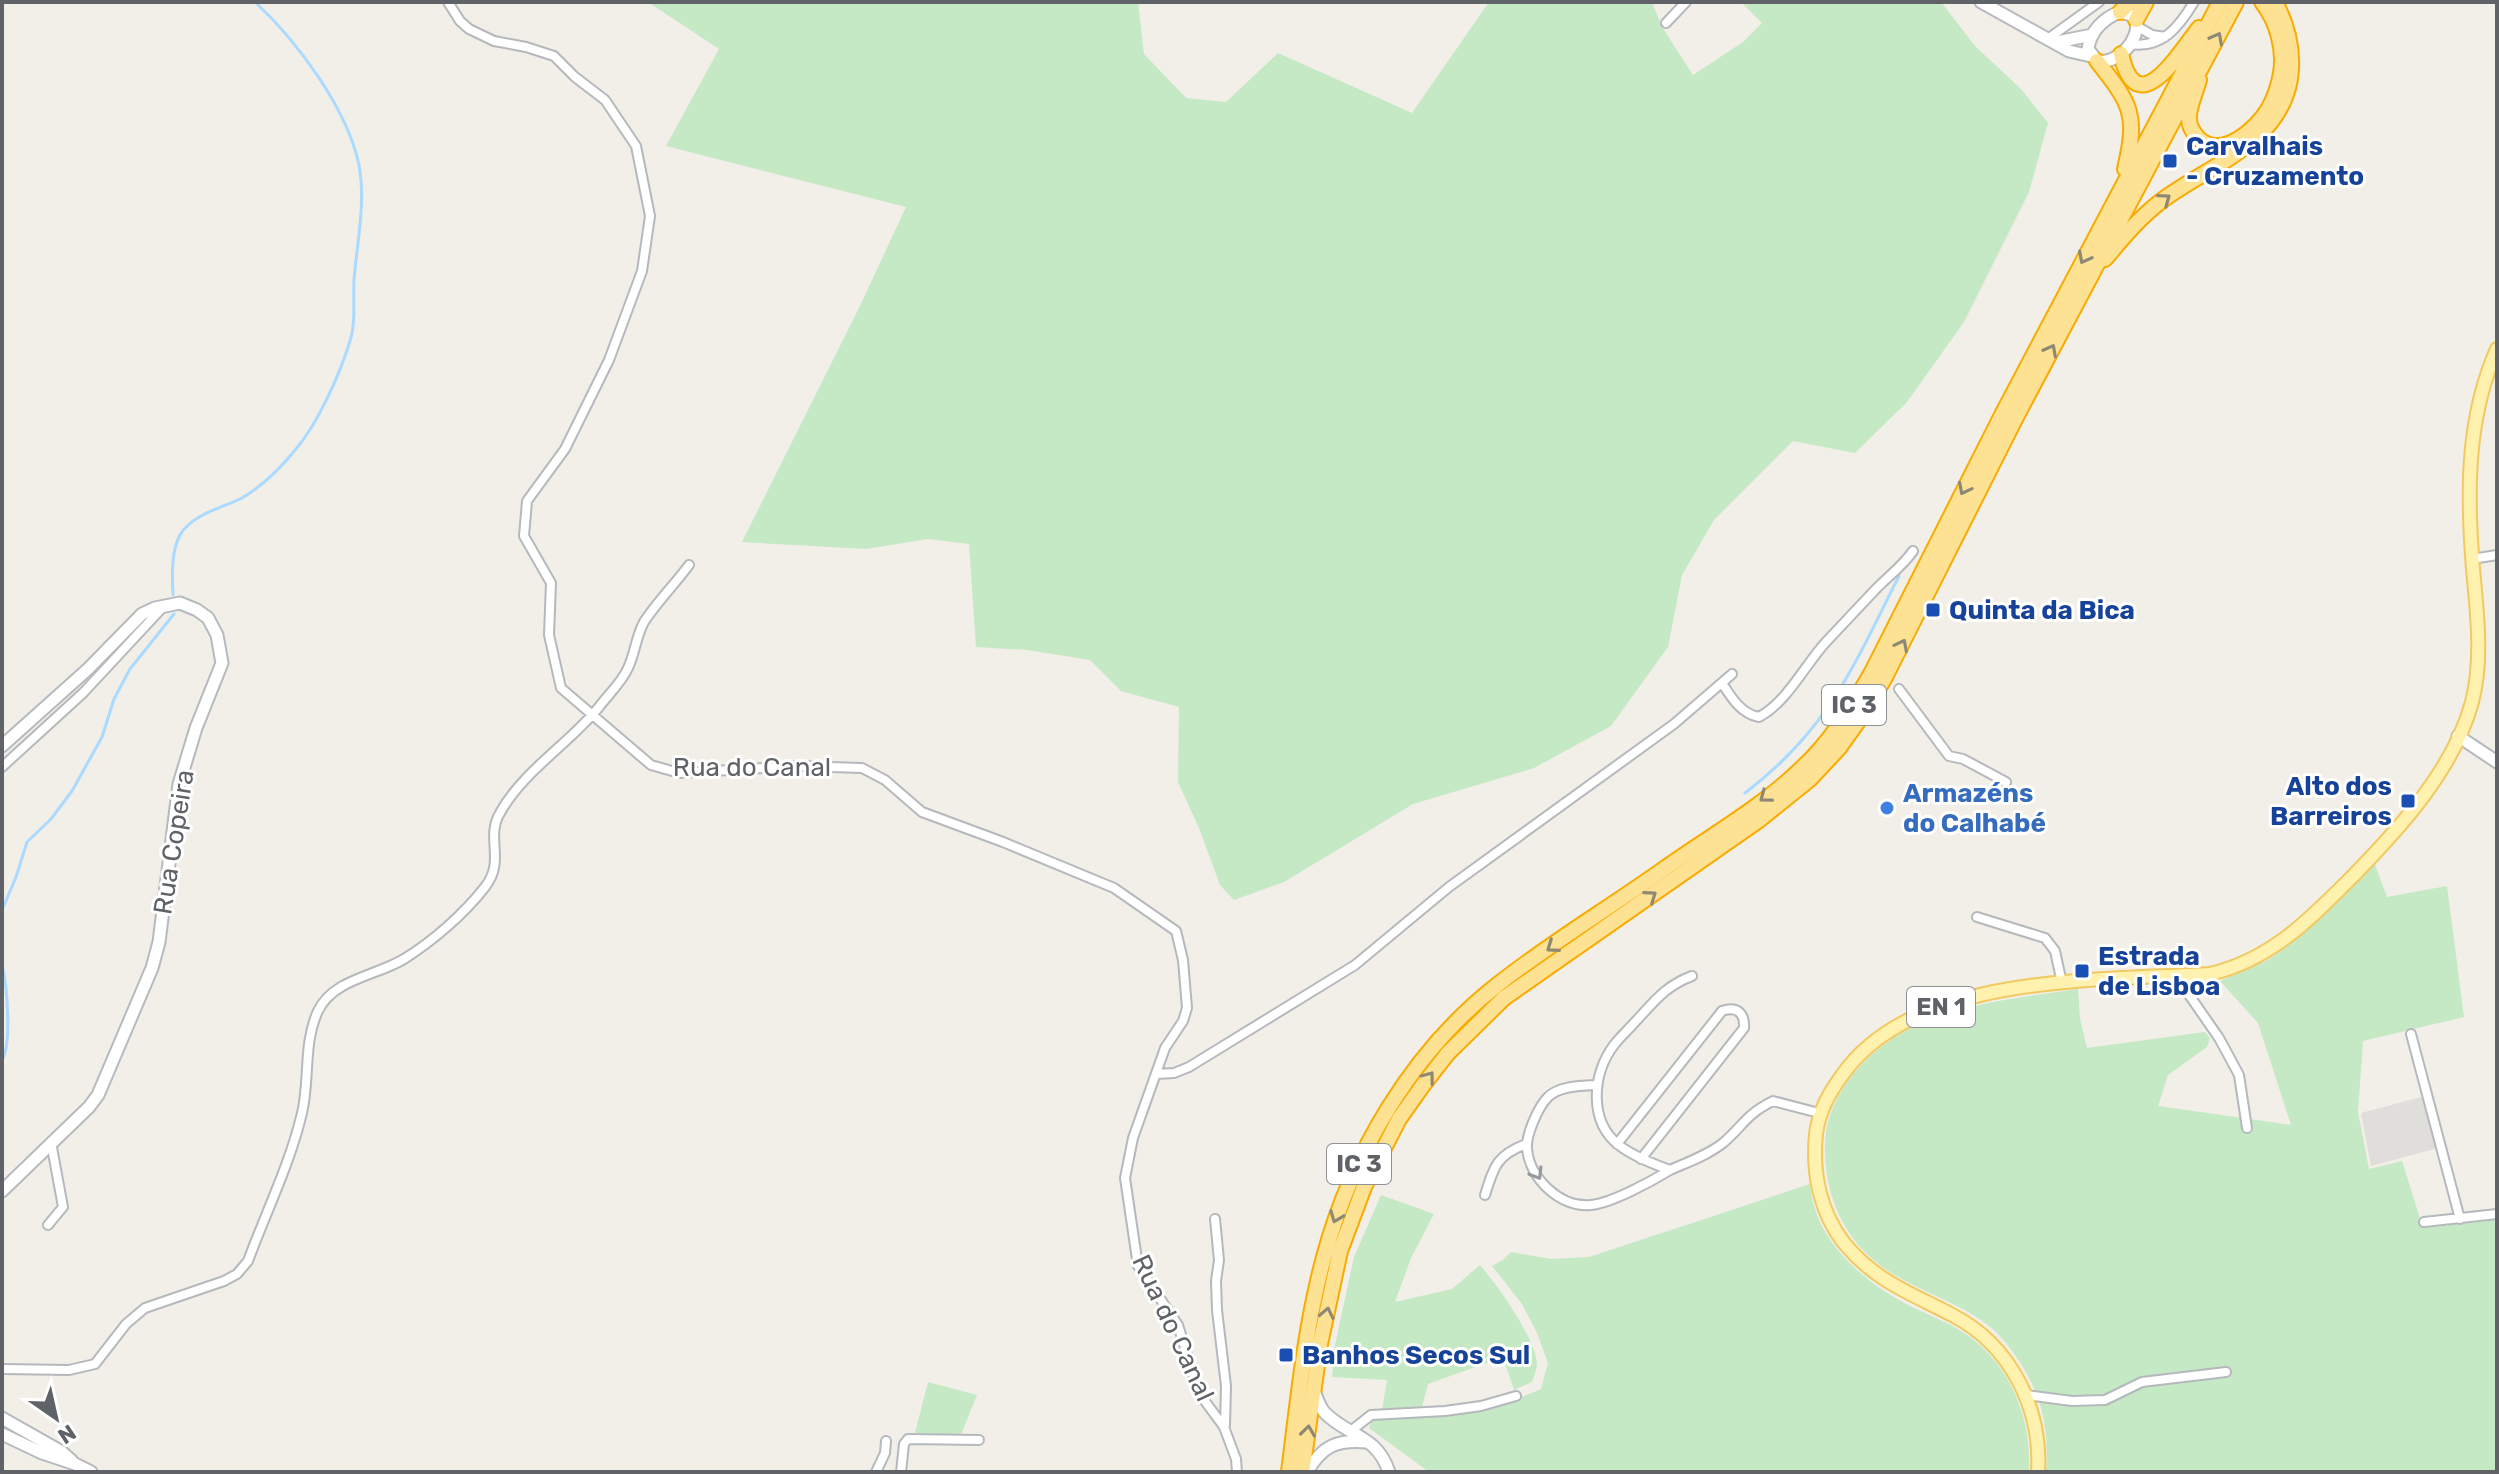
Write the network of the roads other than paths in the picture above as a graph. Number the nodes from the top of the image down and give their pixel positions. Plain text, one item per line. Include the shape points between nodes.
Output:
1 (448, 2) edge
2 (1686, 2) edge
3 (1981, 2) edge
4 (2099, 2) edge
5 (2146, 2) edge
6 (2194, 2) edge
7 (2220, 2) edge
8 (2236, 2) edge
9 (2268, 4) edge
10 (2126, 7) edge
11 (1666, 23) dead end
12 (2137, 23) junction
13 (2092, 35) junction
14 (2166, 37) junction
15 (2053, 40) junction
16 (2125, 49) junction
17 (2094, 59) junction
18 (2201, 68) junction
19 (2120, 189) junction
20 (2091, 275) junction
21 (2497, 349) edge
22 (1913, 551) dead end
23 (2497, 555) edge
24 (2472, 559) junction
25 (689, 565) dead end
26 (165, 606) junction
27 (1732, 674) dead end
28 (1722, 683) junction
29 (1899, 689) dead end
30 (593, 714) junction
31 (2458, 736) junction
32 (2, 746) edge
33 (2497, 762) edge
34 (2, 767) edge
35 (2006, 782) dead end
36 (1977, 917) dead end
37 (1692, 976) dead end
38 (2176, 976) junction
39 (2062, 983) junction
40 (2411, 1034) dead end
41 (1156, 1074) junction
42 (1595, 1085) junction
43 (1819, 1113) junction
44 (2247, 1128) dead end
45 (51, 1142) junction
46 (1526, 1144) junction
47 (1617, 1144) junction
48 (1641, 1159) junction
49 (1670, 1170) junction
50 (2, 1191) edge
51 (1485, 1195) dead end
52 (2497, 1214) edge
53 (1215, 1219) dead end
54 (2460, 1219) junction
55 (2424, 1222) dead end
56 (48, 1225) dead end
57 (2, 1369) edge
58 (2226, 1372) dead end
59 (1313, 1390) junction
60 (2026, 1395) junction
61 (1516, 1396) dead end
62 (2, 1418) edge
63 (1224, 1427) junction
64 (1352, 1430) junction
65 (2, 1434) edge
66 (979, 1440) dead end
67 (886, 1441) dead end
68 (1368, 1442) junction
69 (75, 1464) junction
70 (91, 1472) edge
71 (876, 1472) edge
72 (901, 1472) edge
73 (1237, 1472) edge
74 (1289, 1472) edge
75 (1305, 1472) edge
76 (1389, 1472) edge
77 (2038, 1472) edge

1 - 30 street, Rua do Canal via 460,21 484,37 554,56 605,100 636,146 650,216 642,271 609,360 565,449 527,501 524,536 551,583 549,635 561,688
2 - 11 street
3 - 15 main road
4 - 15 street
5 - 12 highway
6 - 14 street
7 - 16 highway via 2150,84 2132,81
7 - 19 highway, IC 3
18 -> 8 highway, IC 3
9 - 18 highway via 2279,35 2282,69 2277,90 2260,122 2228,144 2214,147 2202,142 2190,125 2188,114
20 -> 9 highway via 2161,201 2248,145 2273,120 2288,89 2291,67 2286,24
10 - 12 main road
10 - 13 main road
12 - 14 street via 2152,35
12 - 16 main road
13 - 15 main road
13 - 17 main road via 2088,49
14 - 16 street
15 - 17 main road
16 - 17 main road via 2105,63
17 - 19 highway via 2124,97 2132,120
18 - 20 highway, IC 3
19 -> 74 highway, IC 3 via 1872,672 1830,738 1801,770 1750,809 1495,987 1437,1042 1387,1111 1350,1181 1323,1260
59 -> 20 highway, IC 3 via 1340,1251 1364,1187 1399,1119 1448,1053 1504,998 1759,820 1839,748 1884,679
21 - 24 main road, EN 1 via 2473,436
22 - 28 street via 1763,715 1750,715
23 - 24 street
24 - 31 main road, EN 1 via 2476,673 2472,703
25 - 30 street via 643,624 627,671
26 - 32 main road via 142,614
26 - 34 street via 83,693
26 - 45 main road, Rua Copeira via 180,603 208,618 222,663 179,784 152,968 98,1095
27 - 28 street
28 - 41 street via 1674,724 1449,887 1355,965 1189,1067
29 - 35 street via 1949,756
30 - 41 street, Rua do Canal via 651,765 679,773 862,768 922,812 1114,888 1176,931 1183,960 1187,1008
30 - 57 street via 509,798 492,831 496,868 486,886 405,958 337,989 319,1008 294,1141 242,1268 224,1281 145,1308 95,1364 69,1370
31 - 33 main road
31 - 38 main road, EN 1 via 2449,757 2398,825 2291,935 2266,954 2231,969
36 - 39 street via 2045,938 2055,951
37 - 42 street via 1671,984 1613,1046
38 - 39 main road, EN 1
38 - 44 street via 2239,1075
39 - 43 main road, EN 1 via 1988,993 1900,1023 1853,1060
40 - 54 street
41 - 63 street, Rua do Canal via 1125,1178 1138,1266 1178,1325 1199,1393
42 - 46 street via 1548,1097
42 - 47 street via 1597,1107
43 - 49 street via 1773,1101 1752,1111 1723,1143
43 - 60 main road, EN 1 via 1820,1198 1842,1240 1881,1279 1977,1331 1996,1348
45 - 50 main road, Rua Copeira
45 - 56 street via 63,1207
46 -> 49 street via 1541,1183 1572,1203 1591,1205
46 - 51 street via 1500,1158
47 - 48 street
47 - 48 street via 1722,1011 1740,1011 1744,1028
48 - 49 street
52 - 54 street
53 - 63 street
54 - 55 street
58 - 60 street via 2142,1382 2105,1400
59 - 64 main road via 1323,1411
75 -> 59 highway, IC 3
60 - 77 main road, EN 1 via 2036,1425
61 - 64 street via 1445,1411 1371,1415
62 - 69 main road
63 - 73 street, Rua do Canal
64 - 68 main road
65 - 69 main road
66 - 72 street via 908,1439
67 - 71 street
68 - 75 main road via 1338,1443 1316,1456
68 - 76 main road via 1383,1456
69 - 70 main road

